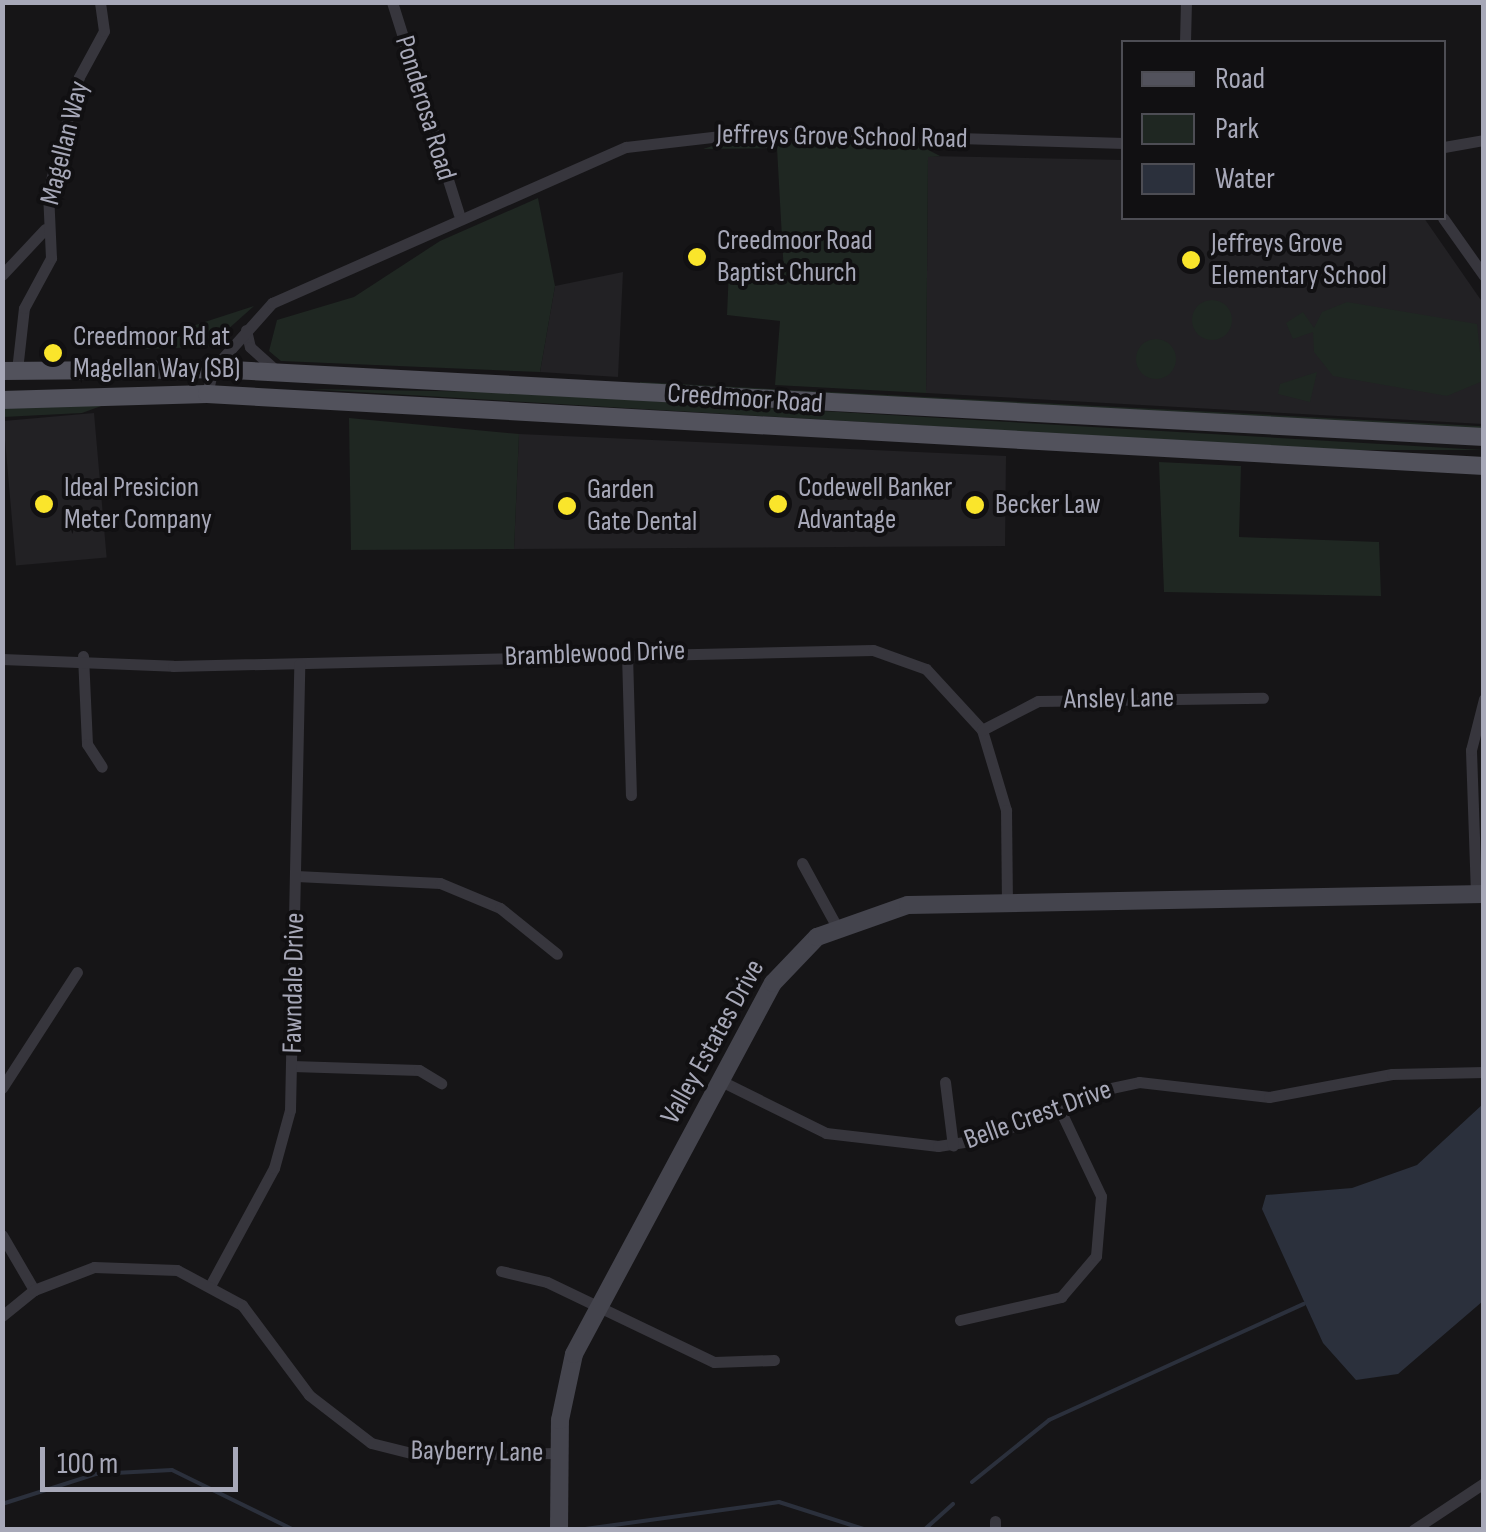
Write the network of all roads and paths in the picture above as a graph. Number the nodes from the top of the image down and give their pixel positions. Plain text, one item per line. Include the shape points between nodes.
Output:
1 (100, 2) edge
2 (392, 2) edge
3 (1186, 2) edge
4 (1186, 40) edge
5 (1484, 140) edge
6 (1121, 143) edge
7 (1446, 147) edge
8 (459, 214) junction
9 (1444, 220) edge
10 (46, 229) junction
11 (2, 275) edge
12 (1484, 276) edge
13 (246, 330) junction
14 (213, 369) junction
15 (10, 370) edge
16 (281, 374) junction
17 (208, 394) junction
18 (2, 400) edge
19 (1484, 437) edge
20 (1484, 466) edge
21 (627, 654) junction
22 (83, 656) junction
23 (2, 659) edge
24 (299, 664) junction
25 (1263, 698) dead end
26 (1484, 699) edge
27 (982, 730) junction
28 (102, 766) dead end
29 (631, 795) dead end
30 (802, 863) dead end
31 (296, 876) junction
32 (1480, 894) edge
33 (1008, 902) junction
34 (836, 925) junction
35 (558, 954) dead end
36 (77, 972) dead end
37 (292, 1066) junction
38 (1484, 1072) edge
39 (721, 1081) junction
40 (945, 1082) dead end
41 (440, 1083) dead end
42 (2, 1088) edge
43 (1058, 1106) junction
44 (953, 1146) junction
45 (2, 1235) edge
46 (501, 1271) dead end
47 (211, 1284) junction
48 (34, 1290) junction
49 (600, 1308) junction
50 (2, 1316) edge
51 (960, 1320) dead end
52 (774, 1360) dead end
53 (559, 1453) junction
54 (1484, 1483) edge
55 (1422, 1527) edge
56 (558, 1530) edge

1 - 10 street, Magellan Way via 104,30 79,77
2 - 8 street, Ponderosa Road
3 - 4 street
5 - 7 street
6 - 8 street, Jeffreys Grove School Road via 684,136 584,161
8 - 13 street, Jeffreys Grove School Road via 272,303
9 - 12 street
10 - 11 street, Magellan Way
10 - 15 street, Magellan Way via 51,258 24,308
13 - 14 street, Jeffreys Grove School Road
13 - 16 street via 250,348
14 - 15 main road, Creedmoor Road
14 - 16 main road, Creedmoor Road
14 - 17 street, Jeffreys Grove School Road
16 - 19 main road, Creedmoor Road
17 - 18 main road, Creedmoor Road
17 - 20 main road, Creedmoor Road
21 - 24 street, Bramblewood Drive
21 - 27 street, Bramblewood Drive via 873,650 926,669
21 - 29 street
22 - 23 street, Bramblewood Drive
22 - 24 street, Bramblewood Drive via 173,666
22 - 28 street via 88,744
24 - 31 street, Fawndale Drive
25 - 27 street, Ansley Lane via 1038,701
26 - 32 street via 1472,750
27 - 33 street, Bramblewood Drive via 1006,810
30 - 34 street
31 - 35 street via 440,883 500,908
31 - 37 street, Fawndale Drive
32 - 33 street, Valley Estates Drive
33 - 34 street, Valley Estates Drive via 908,905
34 - 39 street, Valley Estates Drive via 773,983
36 - 42 street
37 - 41 street via 419,1070
37 - 47 street, Fawndale Drive via 280,1152
38 - 43 street, Belle Crest Drive via 1392,1074 1269,1097 1139,1082
39 - 44 street, Belle Crest Drive via 826,1132
39 - 49 street, Valley Estates Drive
40 - 44 street
43 - 44 street, Belle Crest Drive
43 - 51 street via 1101,1196 1096,1256 1061,1297
45 - 48 street
46 - 49 street
47 - 48 street, Bayberry Lane via 124,1263
47 - 53 street, Bayberry Lane via 254,1317 330,1418 371,1443 419,1455
48 - 50 street, Bayberry Lane
49 - 52 street via 714,1362
49 - 53 street, Valley Estates Drive via 566,1381
53 - 56 street, Valley Estates Drive
54 - 55 street

